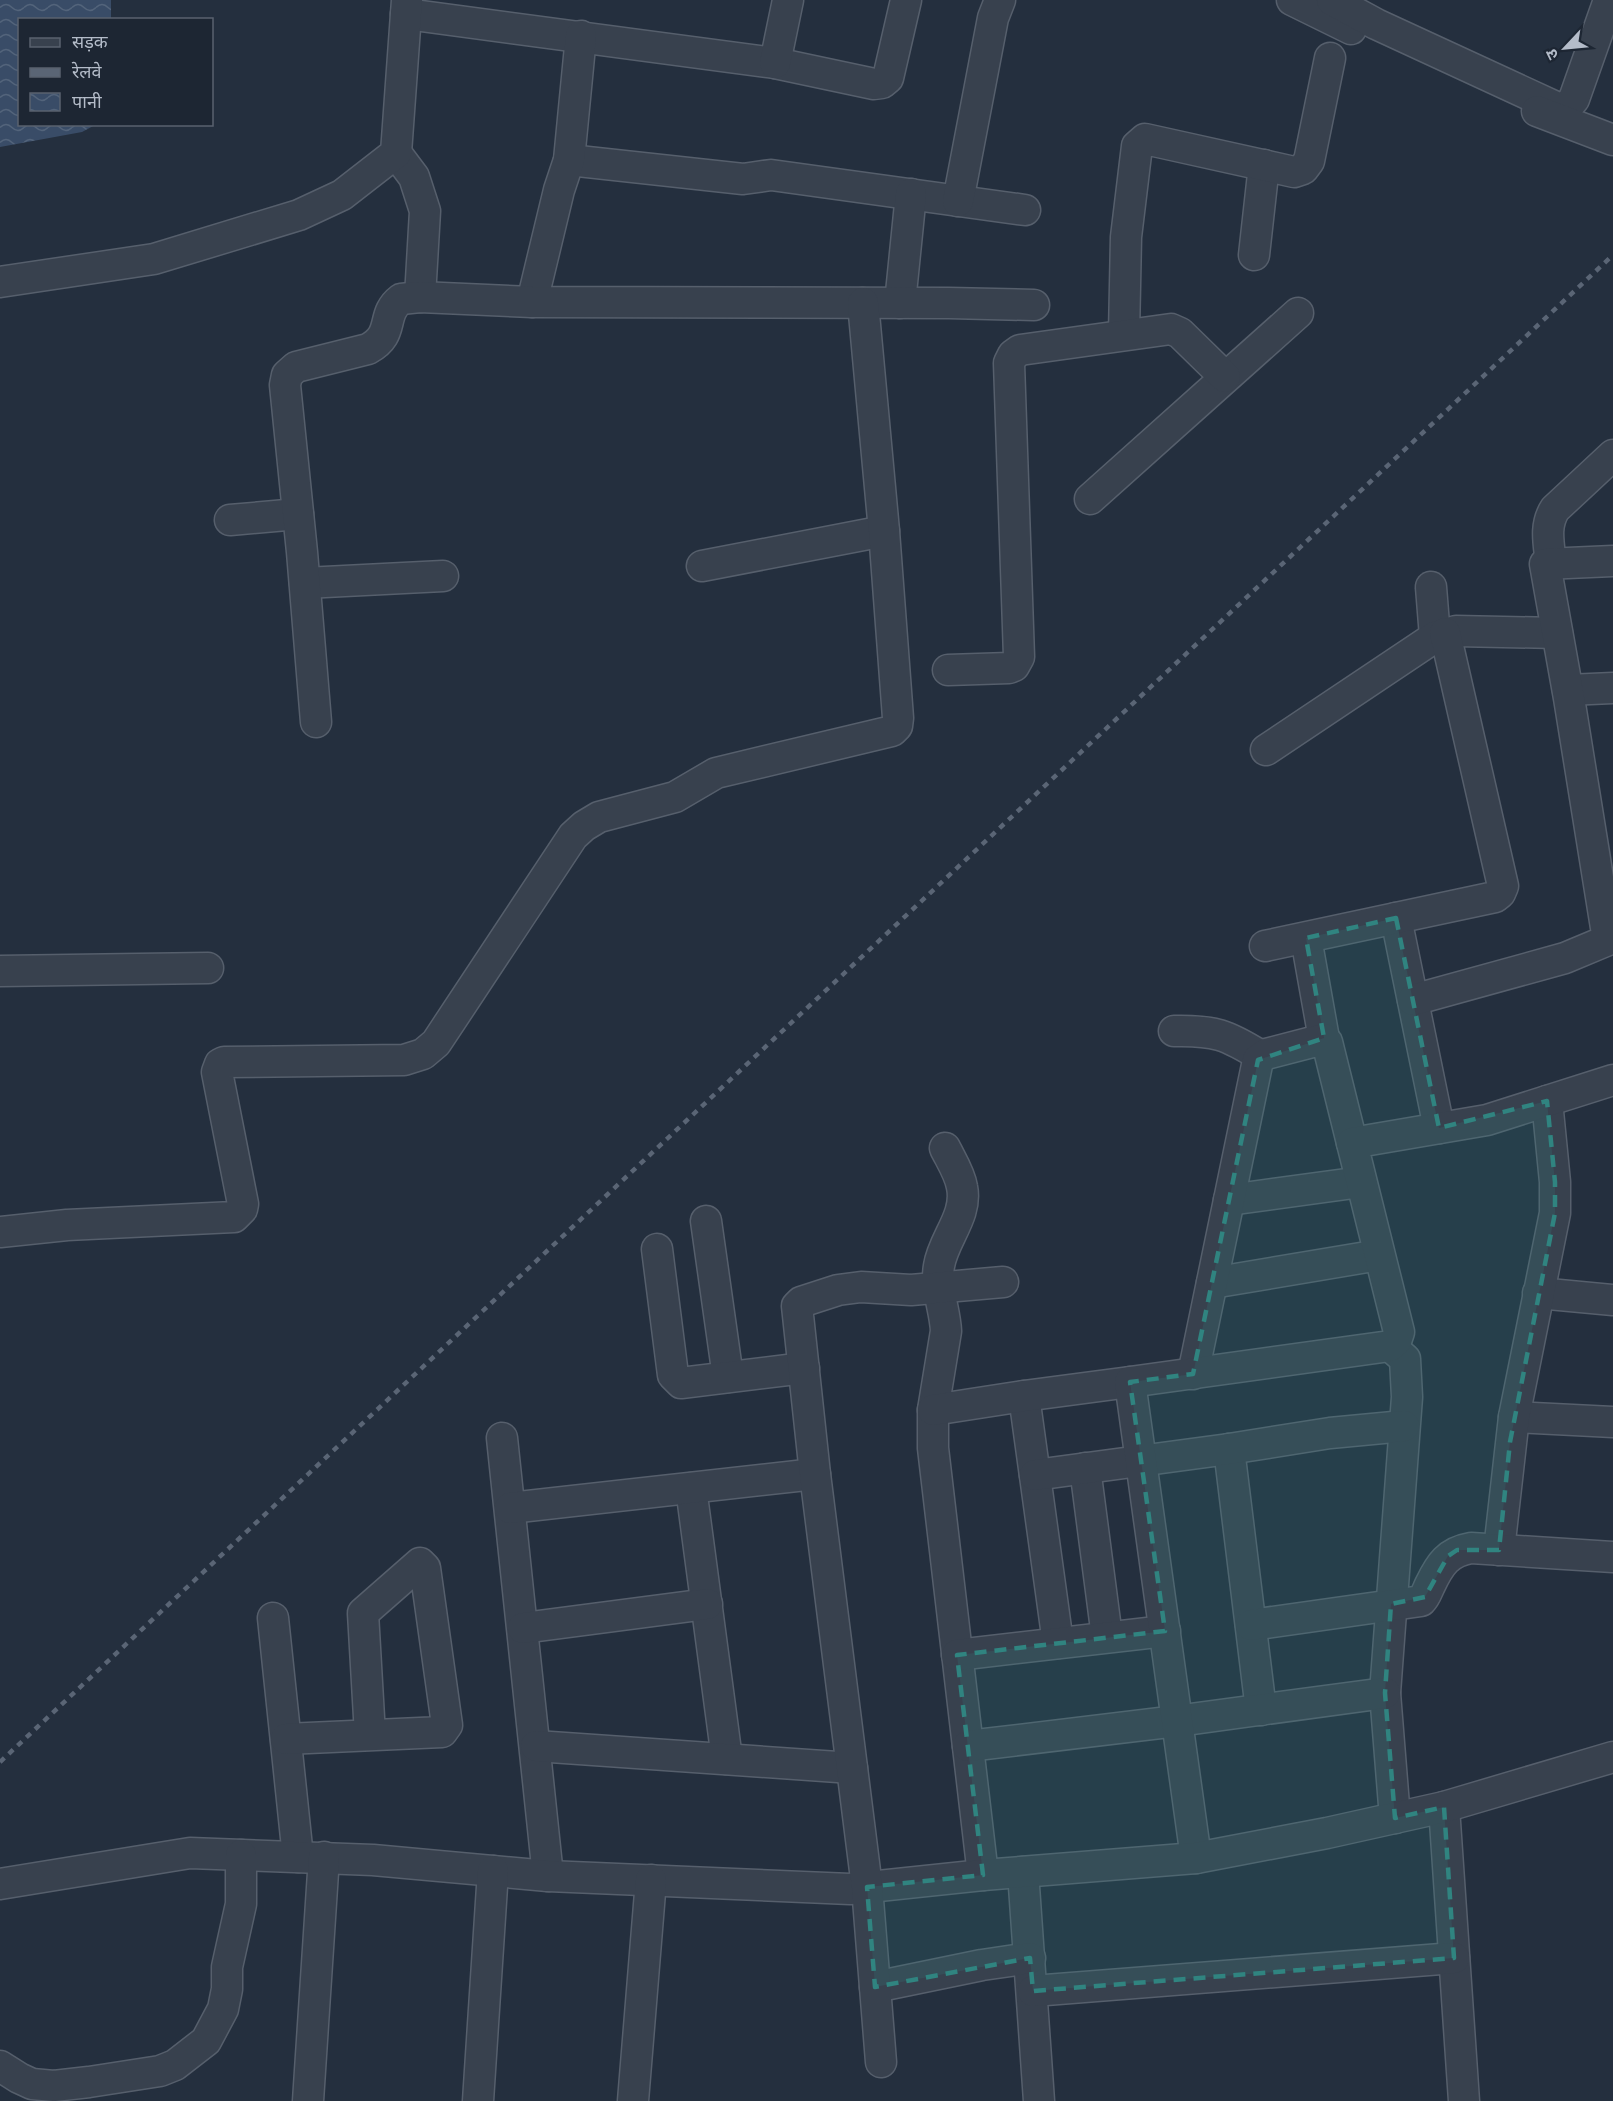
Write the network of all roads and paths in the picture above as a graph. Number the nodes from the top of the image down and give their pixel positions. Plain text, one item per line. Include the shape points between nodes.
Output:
1 (788, 0) edge
2 (906, 0) edge
3 (1000, 0) edge
4 (1292, 0) edge
5 (1332, 0) edge
6 (1609, 0) edge
7 (407, 7) edge
8 (581, 36) junction
9 (1330, 58) dead end
10 (776, 63) junction
11 (1613, 140) edge
12 (396, 153) junction
13 (569, 160) junction
14 (1264, 165) junction
15 (911, 194) junction
16 (958, 201) junction
17 (1024, 210) dead end
18 (1254, 255) dead end
19 (0, 282) edge
20 (420, 297) junction
21 (532, 302) junction
22 (863, 303) junction
23 (900, 303) junction
24 (1034, 305) dead end
25 (1298, 313) dead end
26 (1124, 334) junction
27 (1225, 376) junction
28 (1613, 455) edge
29 (1090, 499) dead end
30 (298, 514) junction
31 (230, 520) dead end
32 (884, 531) junction
33 (1613, 561) edge
34 (1551, 564) junction
35 (702, 566) dead end
36 (443, 576) dead end
37 (304, 584) junction
38 (1431, 587) dead end
39 (1557, 633) junction
40 (1440, 635) junction
41 (948, 670) dead end
42 (1613, 688) edge
43 (1568, 690) junction
44 (316, 722) dead end
45 (1266, 750) dead end
46 (1601, 820) edge
47 (1396, 918) junction
48 (1306, 938) junction
49 (1611, 939) edge
50 (1265, 946) dead end
51 (208, 968) dead end
52 (0, 972) edge
53 (1413, 1000) junction
54 (1174, 1031) dead end
55 (1324, 1039) junction
56 (1261, 1056) junction
57 (1613, 1080) edge
58 (1547, 1101) junction
59 (1439, 1128) junction
60 (1352, 1143) junction
61 (945, 1148) dead end
62 (1361, 1182) junction
63 (1229, 1200) junction
64 (706, 1221) dead end
65 (0, 1232) edge
66 (657, 1249) dead end
67 (1379, 1255) junction
68 (1003, 1282) dead end
69 (1212, 1283) junction
70 (939, 1288) junction
71 (1538, 1293) junction
72 (1613, 1300) edge
73 (1390, 1346) junction
74 (804, 1368) junction
75 (1193, 1374) junction
76 (728, 1377) junction
77 (1130, 1382) junction
78 (1024, 1396) junction
79 (933, 1410) junction
80 (1514, 1417) junction
81 (1613, 1422) edge
82 (1404, 1426) junction
83 (502, 1438) dead end
84 (1229, 1449) junction
85 (1141, 1461) junction
86 (1085, 1468) junction
87 (815, 1474) junction
88 (1035, 1475) junction
89 (691, 1488) junction
90 (510, 1508) junction
91 (1499, 1550) junction
92 (1613, 1557) edge
93 (707, 1604) junction
94 (1390, 1604) junction
95 (273, 1618) dead end
96 (1251, 1625) junction
97 (523, 1628) junction
98 (1165, 1631) junction
99 (1107, 1637) junction
100 (1058, 1643) junction
101 (957, 1655) junction
102 (1385, 1693) junction
103 (1261, 1710) junction
104 (1177, 1721) junction
105 (370, 1735) junction
106 (286, 1739) junction
107 (536, 1746) junction
108 (968, 1746) junction
109 (1613, 1757) edge
110 (728, 1759) junction
111 (852, 1768) junction
112 (1444, 1808) junction
113 (1395, 1818) junction
114 (241, 1855) junction
115 (311, 1857) junction
116 (1196, 1858) junction
117 (493, 1871) junction
118 (1023, 1872) junction
119 (983, 1875) junction
120 (548, 1876) junction
121 (651, 1880) junction
122 (0, 1884) edge
123 (867, 1887) junction
124 (1030, 1958) junction
125 (1454, 1958) junction
126 (875, 1987) junction
127 (1033, 1991) junction
128 (881, 2062) dead end
129 (0, 2066) edge
130 (90, 2092) edge
131 (308, 2101) edge
132 (478, 2101) edge
133 (633, 2101) edge
134 (1039, 2101) edge
135 (1464, 2101) edge

1 - 10 street
2 - 10 street via 888,78 882,83
3 - 16 street via 993,18
4 - 11 street via 1475,88
5 - 6 street via 1558,108 1568,106 1574,99
7 - 8 street
7 - 12 street
8 - 10 street
8 - 13 street
9 - 14 street via 1309,162 1294,172
12 - 19 street via 342,195 299,215 154,259
12 - 20 street via 414,177 425,211
13 - 15 street via 743,179 771,175
13 - 21 street
14 - 18 street
14 - 26 street via 1145,139 1137,146 1126,237
15 - 16 street
15 - 23 street
16 - 17 street
20 - 21 street
20 - 30 street via 395,303 384,338 377,344 296,367 288,375 285,385
21 - 22 street
22 - 23 street
22 - 32 street
23 - 24 street
25 - 27 street
26 - 27 street via 1171,328
26 - 41 street via 1020,350 1013,355 1009,363 1018,657 1009,668
27 - 29 street
28 - 34 street via 1554,509 1547,528
30 - 31 street
30 - 37 street
32 - 35 street
32 - 65 street via 898,718 892,731 716,773 675,797 599,817 584,826 573,836 436,1043 423,1054 404,1060 220,1064 217,1072 243,1204 234,1217
33 - 34 street
34 - 39 street via 1545,564
36 - 37 street
37 - 44 street
38 - 40 street
39 - 40 street via 1456,631
39 - 43 street
40 - 45 street
40 - 47 street via 1503,886 1495,897
42 - 43 street
43 - 46 street
46 - 49 street
47 - 48 street
47 - 53 street
48 - 50 street
48 - 55 street
49 - 53 street via 1565,958
51 - 52 street
53 - 59 street
54 - 56 street via 1216,1032
55 - 56 street
55 - 60 street
56 - 63 street
57 - 58 street
58 - 59 street via 1487,1120
58 - 71 street via 1555,1213
59 - 60 street
60 - 62 street
61 - 70 street via 963,1196 961,1211 941,1255
62 - 63 street
62 - 67 street
63 - 69 street
64 - 76 street
66 - 76 street via 672,1375 681,1383
67 - 69 street
67 - 73 street via 1399,1332
68 - 70 street
69 - 75 street
70 - 74 street via 861,1287 801,1302 797,1306
70 - 79 street via 946,1331
71 - 72 street
71 - 80 street
73 - 75 street
73 - 82 street via 1405,1359
74 - 76 street
74 - 87 street
75 - 77 street
77 - 78 street
77 - 85 street
78 - 79 street
78 - 88 street
79 - 101 street via 933,1448
80 - 81 street
80 - 91 street
82 - 84 street
82 - 94 street
83 - 90 street
84 - 85 street
84 - 96 street
85 - 86 street
85 - 98 street
86 - 88 street
86 - 99 street
87 - 89 street
87 - 111 street
88 - 100 street
89 - 90 street
89 - 93 street
90 - 97 street
91 - 92 street
91 - 94 street via 1457,1550 1448,1556 1425,1597
93 - 97 street
93 - 110 street
94 - 96 street
94 - 102 street
95 - 106 street
96 - 103 street
97 - 107 street
98 - 99 street
98 - 104 street
99 - 100 street
100 - 101 street
101 - 108 street
102 - 103 street
102 - 113 street
103 - 104 street
104 - 108 street
104 - 116 street
105 - 105 street via 442,1732 447,1725 425,1568 420,1563 363,1613
105 - 106 street
106 - 115 street
107 - 110 street
107 - 120 street
108 - 119 street
109 - 112 street
110 - 111 street
111 - 123 street
112 - 113 street
112 - 125 street
113 - 116 street
114 - 115 street
114 - 122 street via 190,1853
114 - 130 street via 241,1904 227,1967 227,1989 223,2009 206,2041 175,2066
115 - 117 street
115 - 131 street
116 - 118 street
117 - 120 street
117 - 132 street
118 - 119 street
118 - 124 street
119 - 123 street
120 - 121 street
121 - 123 street
121 - 133 street
123 - 126 street
124 - 126 street
124 - 127 street
125 - 127 street
125 - 135 street
126 - 128 street
127 - 134 street
129 - 130 street via 32,2084

